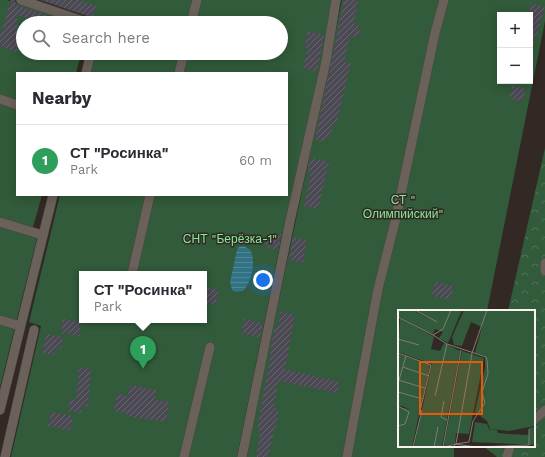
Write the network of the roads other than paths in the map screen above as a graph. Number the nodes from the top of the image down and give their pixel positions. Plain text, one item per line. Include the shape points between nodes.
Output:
1 (21, 0) edge
2 (197, 0) edge
3 (336, 0) edge
4 (444, 0) edge
5 (68, 16) edge
6 (193, 16) edge
7 (89, 60) edge
8 (182, 60) edge
9 (86, 72) edge
10 (179, 72) edge
11 (0, 99) edge
12 (16, 105) edge
13 (53, 196) edge
14 (150, 196) edge
15 (0, 222) edge
16 (42, 235) junction
17 (545, 263) edge
18 (133, 271) edge
19 (545, 272) edge
20 (0, 320) edge
21 (20, 326) junction
22 (34, 330) dead end
23 (210, 347) dead end
24 (0, 410) edge
25 (545, 410) edge
26 (535, 419) edge
27 (510, 447) edge
28 (5, 457) edge
29 (184, 457) edge
30 (242, 457) edge
31 (347, 457) edge
32 (507, 457) edge

1 - 5 lane
2 - 6 lane
3 - 30 lane via 326,61 290,221
4 - 31 lane via 378,289
7 - 9 lane
8 - 10 lane
11 - 12 lane
13 - 16 lane
14 - 18 lane
15 - 16 lane
16 - 21 lane
17 - 19 lane
20 - 21 lane
21 - 24 lane
22 - 28 lane
23 - 29 lane
25 - 26 lane
27 - 32 lane

